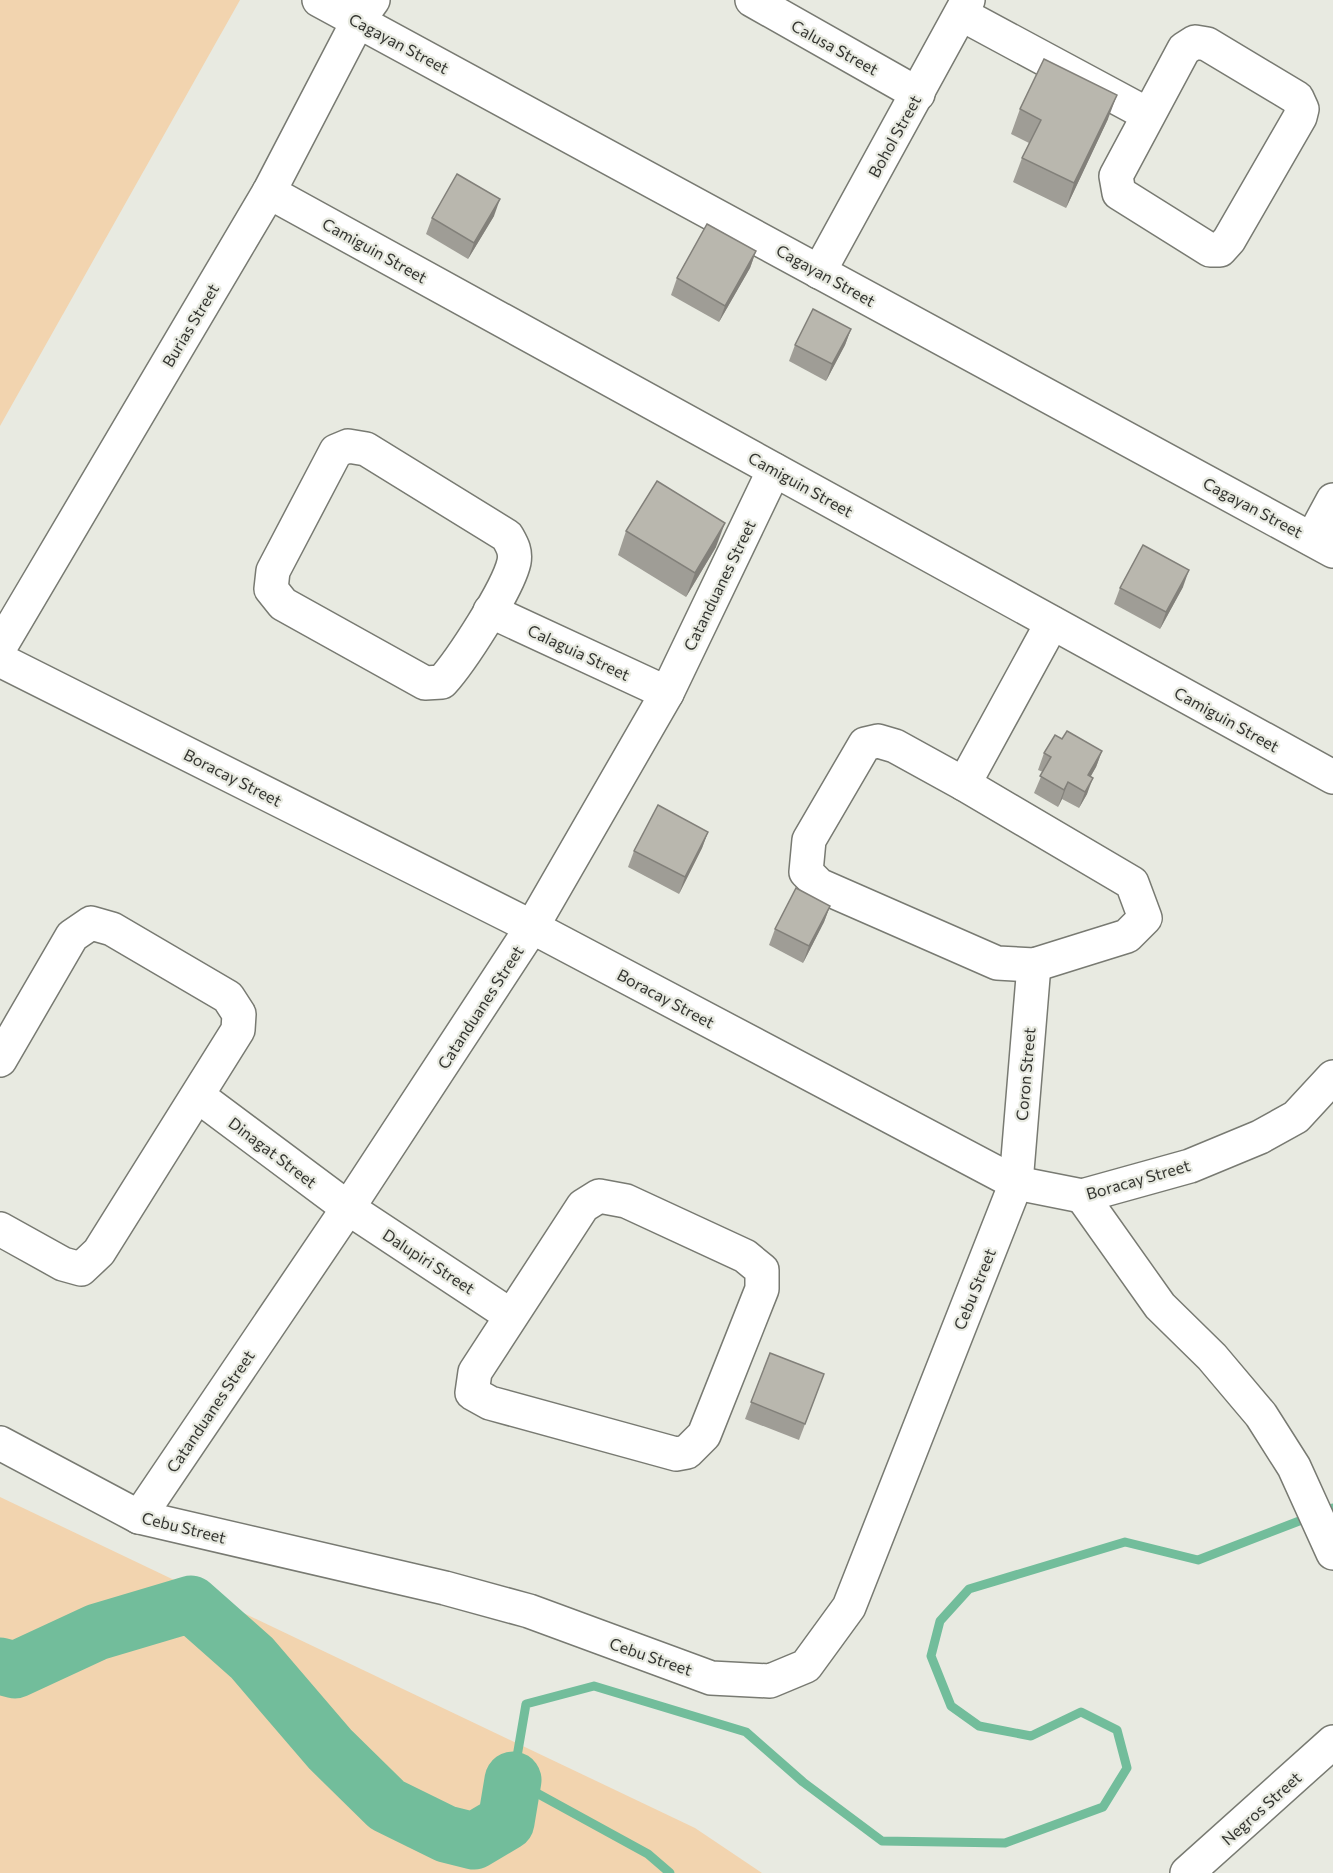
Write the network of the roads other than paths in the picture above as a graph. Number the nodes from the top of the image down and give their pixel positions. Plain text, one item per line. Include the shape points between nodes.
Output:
1 (319, 0) edge
2 (752, 0) edge
3 (964, 7) edge
4 (365, 10) edge
5 (918, 94) junction
6 (1147, 114) junction
7 (269, 192) junction
8 (819, 272) junction
9 (774, 470) junction
10 (1333, 500) edge
11 (1322, 545) edge
12 (490, 610) junction
13 (1052, 623) junction
14 (0, 647) edge
15 (0, 660) edge
16 (667, 693) junction
17 (1333, 777) edge
18 (964, 784) junction
19 (532, 927) junction
20 (1034, 964) junction
21 (0, 1060) edge
22 (1333, 1077) edge
23 (198, 1096) junction
24 (1016, 1184) junction
25 (1082, 1196) junction
26 (348, 1208) junction
27 (0, 1229) edge
28 (510, 1315) junction
29 (0, 1443) edge
30 (139, 1517) junction
31 (1330, 1547) edge
32 (1333, 1742) edge
33 (1187, 1873) edge

1 - 4 street, Cagayan Street
2 - 5 street, Calusa Street
3 - 5 street, Bohol Street
3 - 6 street
4 - 7 street, Burias Street
4 - 8 street, Cagayan Street
5 - 8 street, Bohol Street
6 - 6 street via 1184,49 1195,42 1207,44 1297,98 1302,109 1220,250 1210,250 1119,193 1116,176
7 - 9 street, Camiguin Street
7 - 14 street, Burias Street
8 - 11 street, Cagayan Street
9 - 13 street, Camiguin Street
9 - 16 street, Catanduanes Street
10 - 11 street
12 - 12 street via 514,563 514,548 507,536 366,449 348,446 336,451 273,571 271,589 283,604 425,683 442,682
12 - 16 street, Calaguia Street
13 - 17 street, Camiguin Street
13 - 18 street
15 - 19 street, Boracay Street
16 - 19 street, Catanduanes Street
18 - 20 street via 1132,883 1145,918 1126,936
18 - 20 street via 895,746 878,741 865,744 809,840 806,872 819,885 997,963
19 - 24 street, Boracay Street
19 - 26 street, Catanduanes Street
20 - 24 street, Coron Street
21 - 23 street via 72,936 91,923 112,929 228,998 239,1014 238,1030
22 - 25 street, Boracay Street via 1296,1117 1260,1137 1190,1166
23 - 26 street, Dinagat Street
23 - 27 street via 99,1252 81,1269 63,1264
24 - 25 street, Boracay Street
24 - 30 street, Cebu Street via 849,1607 806,1666 770,1681 711,1678 519,1608
25 - 31 street via 1160,1306 1212,1357 1261,1415 1294,1467
26 - 28 street, Dalupiri Street
26 - 30 street, Catanduanes Street
28 - 28 street via 584,1206 598,1196 626,1201 744,1256 762,1270 762,1289 704,1435 687,1452 676,1454 490,1403 472,1393 475,1372
29 - 30 street, Cebu Street
32 - 33 street, Negros Street

